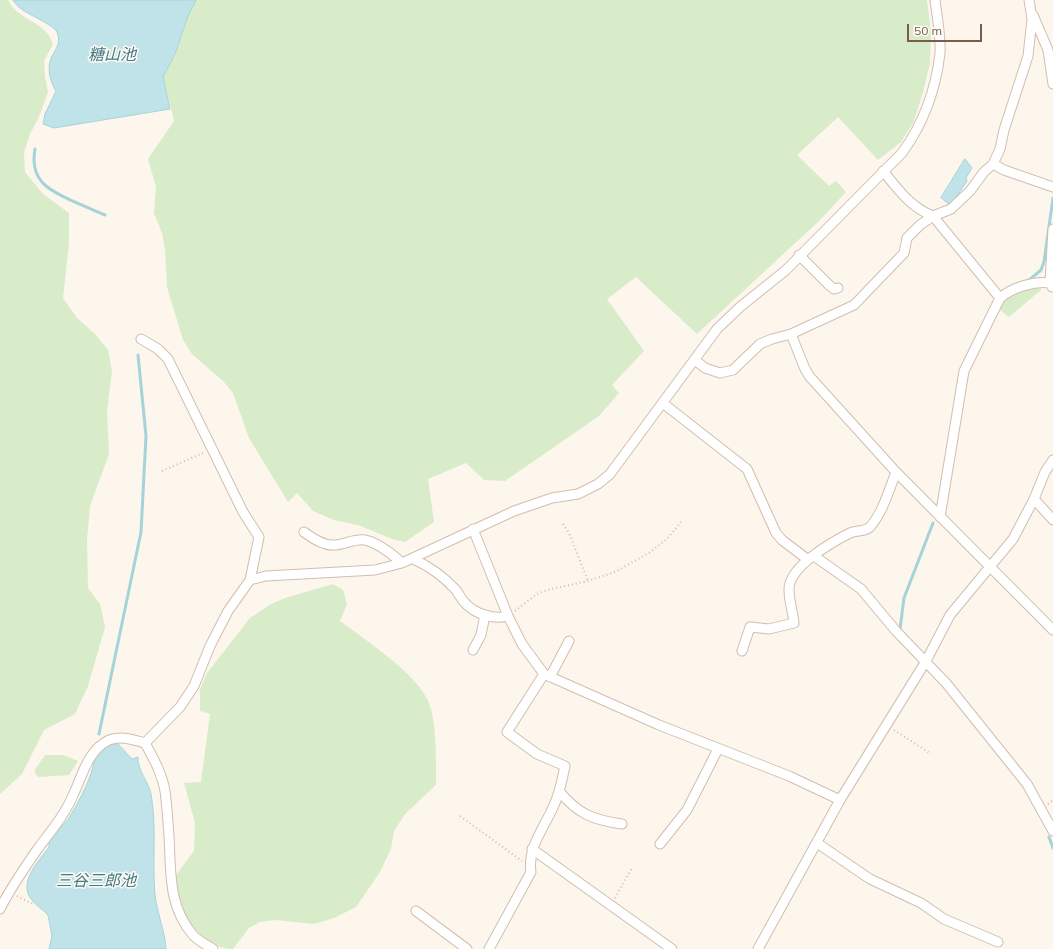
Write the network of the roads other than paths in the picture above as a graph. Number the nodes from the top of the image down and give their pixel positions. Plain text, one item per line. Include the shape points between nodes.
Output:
1 (935, 0) edge
2 (1029, 0) edge
3 (1031, 10) junction
4 (1053, 84) edge
5 (993, 164) junction
6 (883, 171) junction
7 (1053, 187) edge
8 (933, 216) junction
9 (1053, 229) edge
10 (799, 256) junction
11 (1051, 286) edge
12 (838, 288) dead end
13 (1000, 298) junction
14 (791, 334) junction
15 (141, 340) dead end
16 (695, 360) junction
17 (664, 404) junction
18 (1053, 460) edge
19 (896, 472) junction
20 (1034, 499) junction
21 (940, 517) junction
22 (1053, 520) edge
23 (473, 529) junction
24 (304, 532) dead end
25 (811, 557) junction
26 (413, 559) junction
27 (402, 563) junction
28 (991, 567) junction
29 (250, 580) junction
30 (485, 615) junction
31 (508, 616) junction
32 (1053, 630) edge
33 (569, 641) dead end
34 (473, 650) dead end
35 (742, 651) dead end
36 (926, 661) junction
37 (547, 676) junction
38 (145, 743) junction
39 (718, 749) junction
40 (560, 791) junction
41 (840, 800) junction
42 (622, 824) dead end
43 (1053, 831) edge
44 (817, 843) junction
45 (660, 844) dead end
46 (532, 849) junction
47 (0, 909) edge
48 (416, 911) dead end
49 (998, 942) dead end
50 (213, 949) edge
51 (467, 949) edge
52 (488, 949) edge
53 (672, 949) edge
54 (758, 949) edge

1 - 6 street via 940,52 926,110 913,138
2 - 3 street
3 - 4 street via 1048,50
3 - 5 street via 1032,33 1028,56 1000,149
5 - 7 street
5 - 8 street via 951,209
6 - 8 street via 912,204
6 - 10 street
8 - 13 street
8 - 14 street via 907,238 904,253 854,305
9 - 11 street
10 - 12 street via 829,285 834,289
10 - 16 street via 786,270 734,312
11 - 13 street via 1038,281 1006,293
13 - 21 street via 964,371
14 - 16 street via 760,344 733,370 727,372 720,373 705,368
14 - 19 street via 810,377
15 - 29 street via 158,349 168,359 243,512 259,537
16 - 17 street
17 - 23 street via 620,462 598,484 578,494 552,498 514,511
17 - 25 street via 747,469 776,533 782,540
18 - 20 street
19 - 21 street
19 - 25 street via 884,504 866,530 850,533
20 - 22 street
20 - 28 street via 1013,539
21 - 28 street
23 - 26 street
23 - 31 street
24 - 27 street via 321,542 333,545 349,540 365,540 385,549
25 - 35 street via 792,580 789,588 794,623 769,629 750,627
25 - 36 street via 861,589 896,631
26 - 27 street
26 - 30 street via 437,572 456,589 465,604
27 - 29 street via 375,570 266,576
28 - 32 street
28 - 36 street via 950,615
29 - 38 street via 228,611 194,686 180,707
30 - 31 street via 500,618
30 - 34 street via 481,635
31 - 37 street via 522,644
33 - 37 street
36 - 41 street
36 - 43 street via 946,682 1027,784
37 - 39 street via 659,726
37 - 40 street via 507,732 537,754 565,766
38 - 47 street via 124,738 109,740 98,748 85,766 69,803
38 - 50 street via 157,764 165,789 170,878 175,904 194,936
39 - 41 street via 790,776
39 - 45 street via 687,810
40 - 42 street via 571,805 599,821
40 - 46 street
41 - 44 street
44 - 49 street via 870,879 921,903 944,920
44 - 54 street
46 - 52 street via 531,872
46 - 53 street
48 - 51 street

